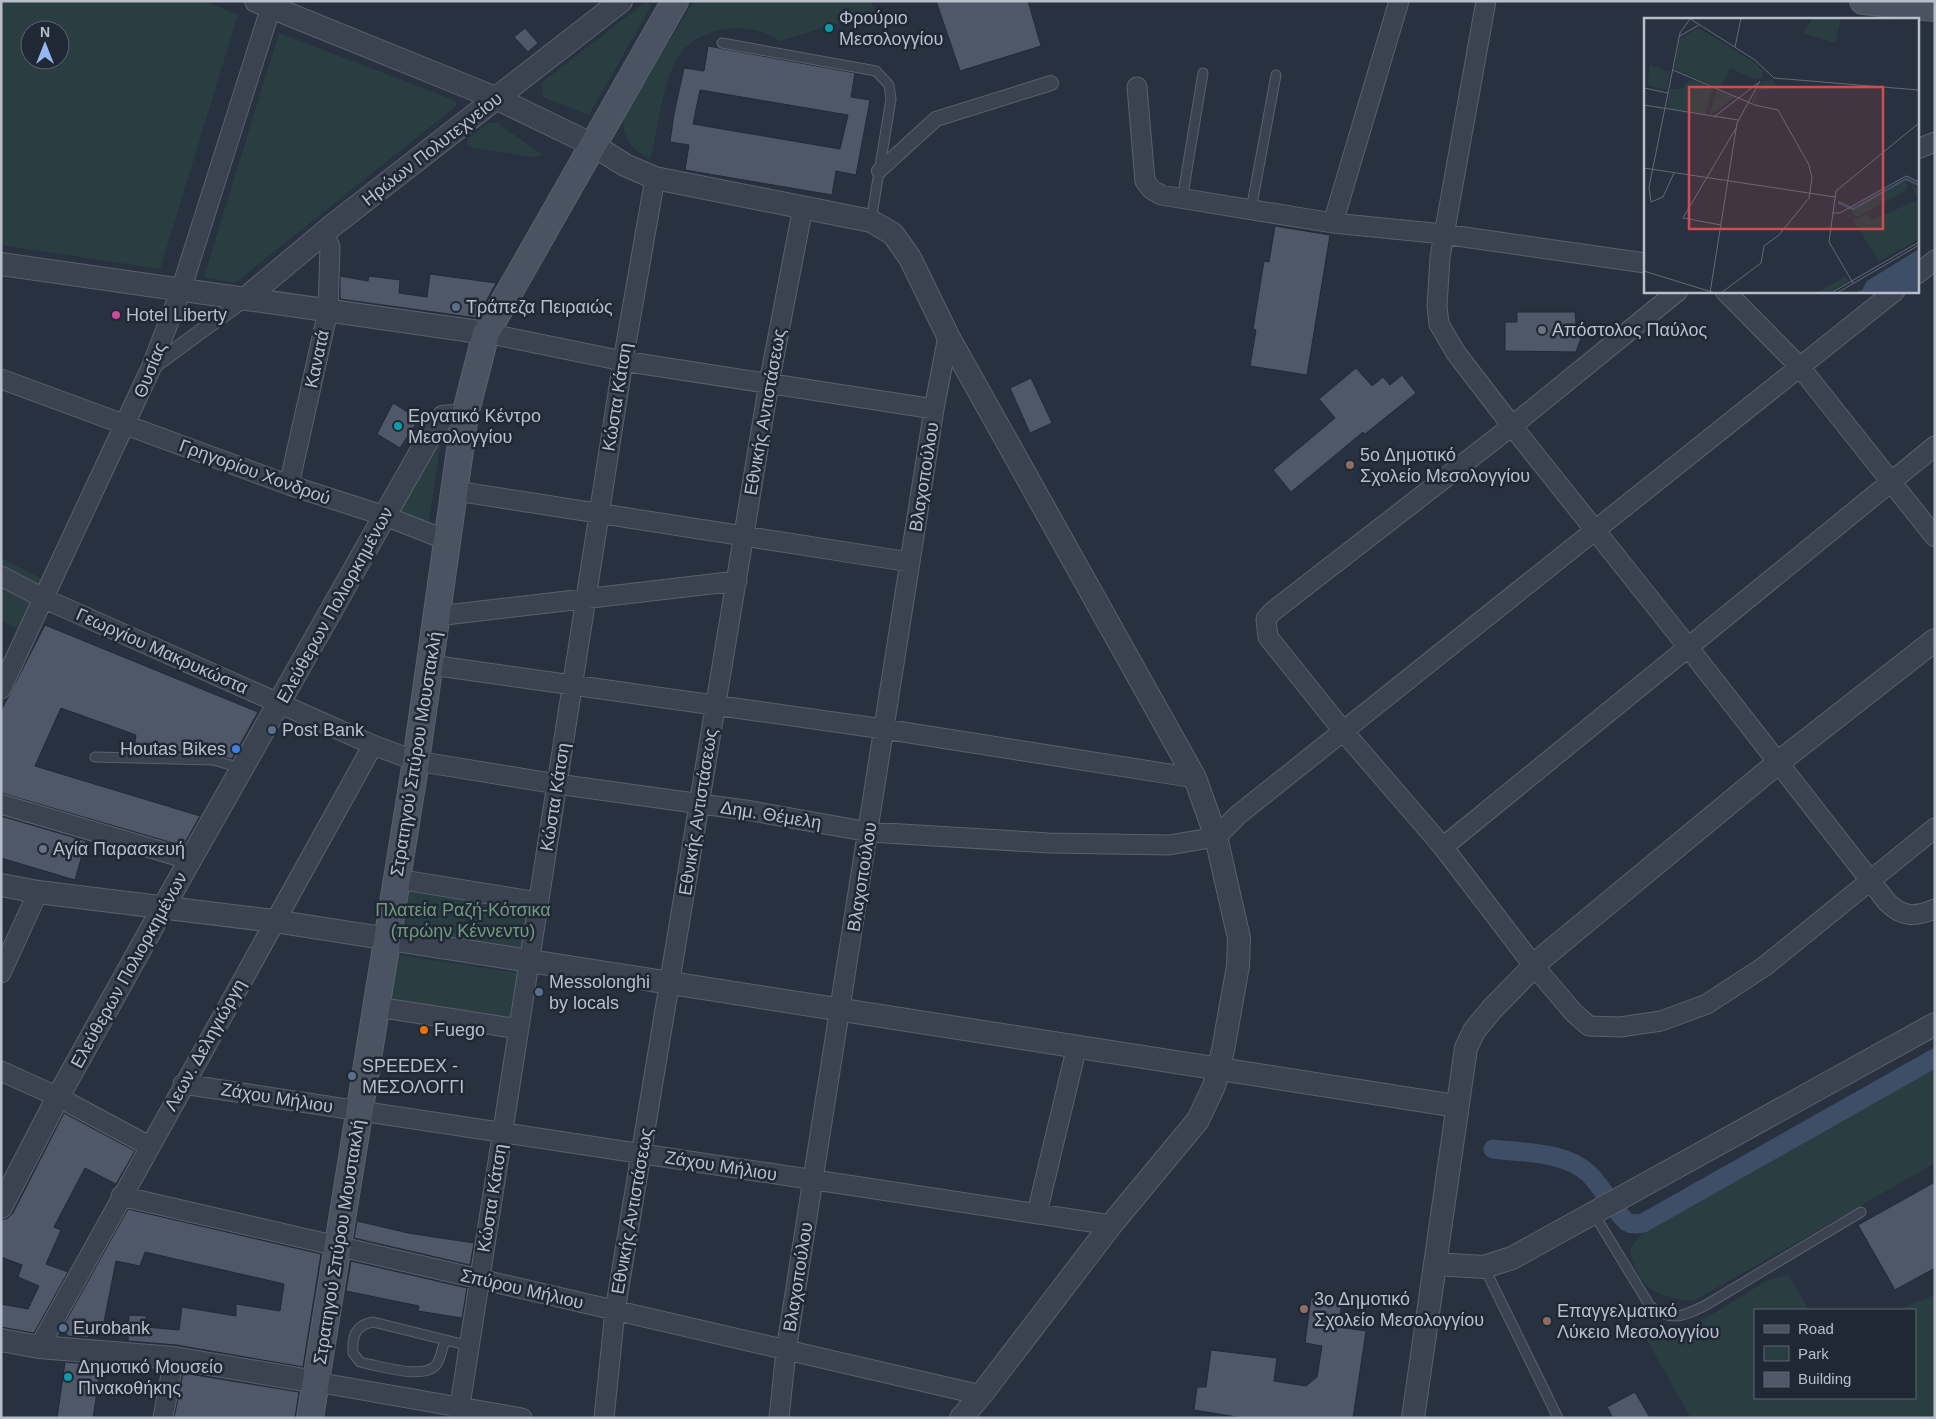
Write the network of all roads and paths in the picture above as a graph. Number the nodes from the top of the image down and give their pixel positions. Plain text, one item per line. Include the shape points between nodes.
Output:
1 (621, 1) edge
2 (675, 1) edge
3 (1399, 1) edge
4 (1486, 1) edge
5 (1863, 1) edge
6 (264, 4) edge
7 (1918, 5) edge
8 (722, 43) dead end
9 (1203, 73) dead end
10 (1276, 75) dead end
11 (1052, 82) dead end
12 (1137, 87) dead end
13 (498, 99) junction
14 (1935, 142) edge
15 (593, 146) junction
16 (1918, 149) edge
17 (879, 170) junction
18 (655, 178) junction
19 (1182, 200) junction
20 (802, 208) junction
21 (1251, 211) junction
22 (871, 221) junction
23 (1333, 223) junction
24 (324, 233) junction
25 (1444, 234) junction
26 (1935, 260) edge
27 (1644, 263) edge
28 (1, 264) edge
29 (1918, 273) edge
30 (181, 290) junction
31 (1677, 292) edge
32 (1726, 292) edge
33 (1894, 292) edge
34 (245, 299) junction
35 (328, 311) junction
36 (486, 333) junction
37 (948, 336) junction
38 (623, 360) junction
39 (1800, 367) junction
40 (151, 368) junction
41 (1, 379) edge
42 (769, 383) junction
43 (934, 409) junction
44 (465, 415) junction
45 (126, 425) junction
46 (1512, 426) junction
47 (1935, 446) edge
48 (1890, 482) junction
49 (289, 486) junction
50 (456, 491) junction
51 (599, 513) junction
52 (385, 516) junction
53 (1594, 530) junction
54 (744, 536) junction
55 (1935, 537) edge
56 (448, 541) junction
57 (910, 562) junction
58 (1, 576) edge
59 (737, 581) junction
60 (44, 599) junction
61 (586, 600) junction
62 (438, 616) junction
63 (1935, 640) edge
64 (1688, 647) junction
65 (431, 665) junction
66 (572, 684) junction
67 (1, 689) edge
68 (280, 703) junction
69 (716, 705) junction
70 (884, 729) junction
71 (1344, 732) junction
72 (373, 745) junction
73 (95, 757) dead end
74 (416, 761) junction
75 (1779, 762) junction
76 (243, 769) junction
77 (1195, 778) junction
78 (557, 784) junction
79 (1, 804) edge
80 (700, 804) junction
81 (1935, 828) edge
82 (869, 832) junction
83 (1216, 837) junction
84 (1443, 846) junction
85 (191, 860) junction
86 (397, 879) junction
87 (1872, 881) junction
88 (1, 885) edge
89 (38, 892) junction
90 (538, 902) junction
91 (163, 908) junction
92 (1935, 909) edge
93 (274, 921) junction
94 (388, 938) junction
95 (530, 961) junction
96 (1534, 966) junction
97 (1, 973) edge
98 (670, 983) junction
99 (377, 1007) junction
100 (842, 1010) junction
101 (1935, 1024) edge
102 (519, 1029) junction
103 (1077, 1046) junction
104 (1219, 1069) junction
105 (1, 1071) edge
106 (183, 1084) junction
107 (58, 1097) junction
108 (1456, 1106) junction
109 (360, 1111) junction
110 (503, 1132) junction
111 (149, 1146) junction
112 (642, 1154) junction
113 (814, 1180) junction
114 (121, 1196) junction
115 (1, 1207) edge
116 (1606, 1207) junction
117 (1861, 1212) dead end
118 (1036, 1213) junction
119 (1111, 1225) junction
120 (339, 1247) junction
121 (1435, 1264) junction
122 (1484, 1267) junction
123 (479, 1279) junction
124 (616, 1311) junction
125 (1, 1340) edge
126 (445, 1341) junction
127 (470, 1346) junction
128 (38, 1347) junction
129 (786, 1350) junction
130 (174, 1358) junction
131 (316, 1382) junction
132 (981, 1396) junction
133 (459, 1413) edge
134 (163, 1418) edge
135 (310, 1418) edge
136 (522, 1418) edge
137 (604, 1418) edge
138 (779, 1418) edge
139 (961, 1418) edge
140 (1413, 1418) edge
141 (1558, 1418) edge

1 - 13 street, Ηρώων Πολυτεχνείου
2 - 15 main road, Στρατηγού Σπύρου Μουστακλή
3 - 23 street
4 - 25 street
5 - 7 main road
6 - 13 street
6 - 30 street, Θυσίας
8 - 17 lane via 876,71 889,85 891,99
9 - 19 lane
10 - 21 lane
11 - 17 street via 936,119
12 - 19 street via 1146,181 1161,195
13 - 15 street
13 - 24 street, Ηρώων Πολυτεχνείου
14 - 16 street
15 - 18 street
15 - 36 main road, Στρατηγού Σπύρου Μουστακλή
17 - 22 lane
18 - 20 street
18 - 38 street, Κώστα Κάτση
19 - 21 street
20 - 22 street
20 - 42 street, Εθνικής Αντιστάσεως
21 - 23 street
22 - 37 street via 893,234 905,251
23 - 25 street
24 - 34 street, Ηρώων Πολυτεχνείου
24 - 35 street, Κανατά via 330,247
25 - 27 street
25 - 46 street via 1437,296 1439,324 1456,353
26 - 29 street
28 - 30 street
30 - 34 street
30 - 40 street, Θυσίας
31 - 46 street
32 - 39 street
33 - 39 street
34 - 35 street
34 - 40 street
35 - 36 street
35 - 49 street, Κανατά
36 - 38 street
36 - 44 main road, Στρατηγού Σπύρου Μουστακλή
37 - 43 street, Βλαχοπούλου
37 - 77 street
38 - 42 street
38 - 51 street, Κώστα Κάτση
39 - 48 street
39 - 53 street
40 - 45 street, Θυσίας
41 - 45 street, Γρηγορίου Χονδρού
42 - 43 street
42 - 54 street, Εθνικής Αντιστάσεως
43 - 57 street, Βλαχοπούλου
44 - 50 main road, Στρατηγού Σπύρου Μουστακλή
44 - 52 street, Ελεύθερων Πολιορκημένων via 448,415 438,422
45 - 49 street, Γρηγορίου Χονδρού
45 - 60 street, Θυσίας
46 - 53 street
46 - 71 street via 1266,619 1270,641
47 - 48 street
48 - 55 street
48 - 64 street
49 - 52 street, Γρηγορίου Χονδρού
50 - 51 street
50 - 56 main road, Στρατηγού Σπύρου Μουστακλή
51 - 54 street
51 - 61 street, Κώστα Κάτση
52 - 56 street, Γρηγορίου Χονδρού
52 - 68 street, Ελεύθερων Πολιορκημένων
53 - 64 street
53 - 71 street
54 - 57 street
54 - 59 street, Εθνικής Αντιστάσεως
56 - 62 main road, Στρατηγού Σπύρου Μουστακλή
57 - 70 street, Βλαχοπούλου
58 - 60 street, Γεωργίου Μακρυκώστα
59 - 61 street
59 - 69 street, Εθνικής Αντιστάσεως
60 - 67 street, Θυσίας
60 - 68 street, Γεωργίου Μακρυκώστα
61 - 62 street
61 - 66 street, Κώστα Κάτση
62 - 65 main road, Στρατηγού Σπύρου Μουστακλή
63 - 75 street
64 - 75 street
64 - 84 street
65 - 66 street
65 - 74 main road, Στρατηγού Σπύρου Μουστακλή
66 - 69 street
66 - 78 street, Κώστα Κάτση
68 - 72 street, Δημ. Θέμελη
68 - 76 street, Ελεύθερων Πολιορκημένων
69 - 70 street
69 - 80 street, Εθνικής Αντιστάσεως
70 - 77 street
70 - 82 street, Βλαχοπούλου
71 - 83 street via 1238,815
71 - 84 street
72 - 74 street, Δημ. Θέμελη
72 - 93 street, Λεων. Δεληγιώργη
73 - 76 lane via 213,760
74 - 78 street, Δημ. Θέμελη
74 - 86 main road, Στρατηγού Σπύρου Μουστακλή
75 - 87 street
75 - 96 street
76 - 85 street, Ελεύθερων Πολιορκημένων
77 - 83 street
78 - 80 street, Δημ. Θέμελη
78 - 90 street, Κώστα Κάτση
79 - 85 street
80 - 82 street, Δημ. Θέμελη
80 - 98 street, Εθνικής Αντιστάσεως
81 - 87 street
82 - 83 street, Δημ. Θέμελη via 1082,844 1169,845
82 - 100 street, Βλαχοπούλου
83 - 104 street via 1234,912 1239,951
84 - 96 street
85 - 91 street, Ελεύθερων Πολιορκημένων
86 - 90 street
86 - 94 main road, Στρατηγού Σπύρου Μουστακλή
87 - 92 street via 1899,912 1918,916
87 - 96 street via 1765,966 1707,1004 1661,1021 1620,1027 1589,1026
88 - 89 street
89 - 91 street
89 - 97 street
90 - 95 street, Κώστα Κάτση
91 - 93 street
91 - 107 street, Ελεύθερων Πολιορκημένων
93 - 94 street
93 - 106 street, Λεων. Δεληγιώργη
94 - 95 street
94 - 99 main road, Στρατηγού Σπύρου Μουστακλή
95 - 98 street
95 - 102 street, Κώστα Κάτση
96 - 108 street via 1507,992 1471,1037 1466,1048
98 - 100 street
98 - 112 street, Εθνικής Αντιστάσεως
99 - 102 street
99 - 109 main road, Στρατηγού Σπύρου Μουστακλή
100 - 103 street
100 - 113 street, Βλαχοπούλου
101 - 116 street
102 - 110 street, Κώστα Κάτση
103 - 104 street
103 - 118 street
104 - 108 street
104 - 119 street via 1202,1114
105 - 107 street
106 - 109 street, Ζάχου Μήλιου
106 - 111 street, Λεων. Δεληγιώργη
107 - 111 street
107 - 115 street, Ελεύθερων Πολιορκημένων
108 - 121 street
109 - 110 street, Ζάχου Μήλιου
109 - 120 main road, Στρατηγού Σπύρου Μουστακλή
110 - 112 street, Ζάχου Μήλιου
110 - 123 street, Κώστα Κάτση
111 - 114 street, Λεων. Δεληγιώργη
112 - 113 street, Ζάχου Μήλιου
112 - 124 street, Εθνικής Αντιστάσεως
113 - 118 street, Ζάχου Μήλιου
113 - 129 street, Βλαχοπούλου
114 - 120 street, Σπύρου Μήλιου
114 - 128 street, Λεων. Δεληγιώργη
116 - 117 lane via 1650,1306 1671,1318 1706,1305
116 - 122 street via 1512,1258
118 - 119 street, Ζάχου Μήλιου
119 - 132 street
120 - 123 street, Σπύρου Μήλιου
120 - 131 main road, Στρατηγού Σπύρου Μουστακλή
121 - 122 street
121 - 140 street
122 - 141 lane
123 - 124 street, Σπύρου Μήλιου
123 - 127 street, Κώστα Κάτση
124 - 129 street, Σπύρου Μήλιου
124 - 137 street, Εθνικής Αντιστάσεως
125 - 128 street
126 - 126 lane via 436,1365 424,1372 360,1362 353,1353 354,1333 359,1327 373,1322
126 - 127 lane
127 - 133 street, Κώστα Κάτση
128 - 130 street
129 - 132 street, Σπύρου Μήλιου
129 - 138 street, Βλαχοπούλου
130 - 131 street
130 - 134 street
131 - 133 street
131 - 135 main road, Στρατηγού Σπύρου Μουστακλή
132 - 139 street
133 - 136 street

